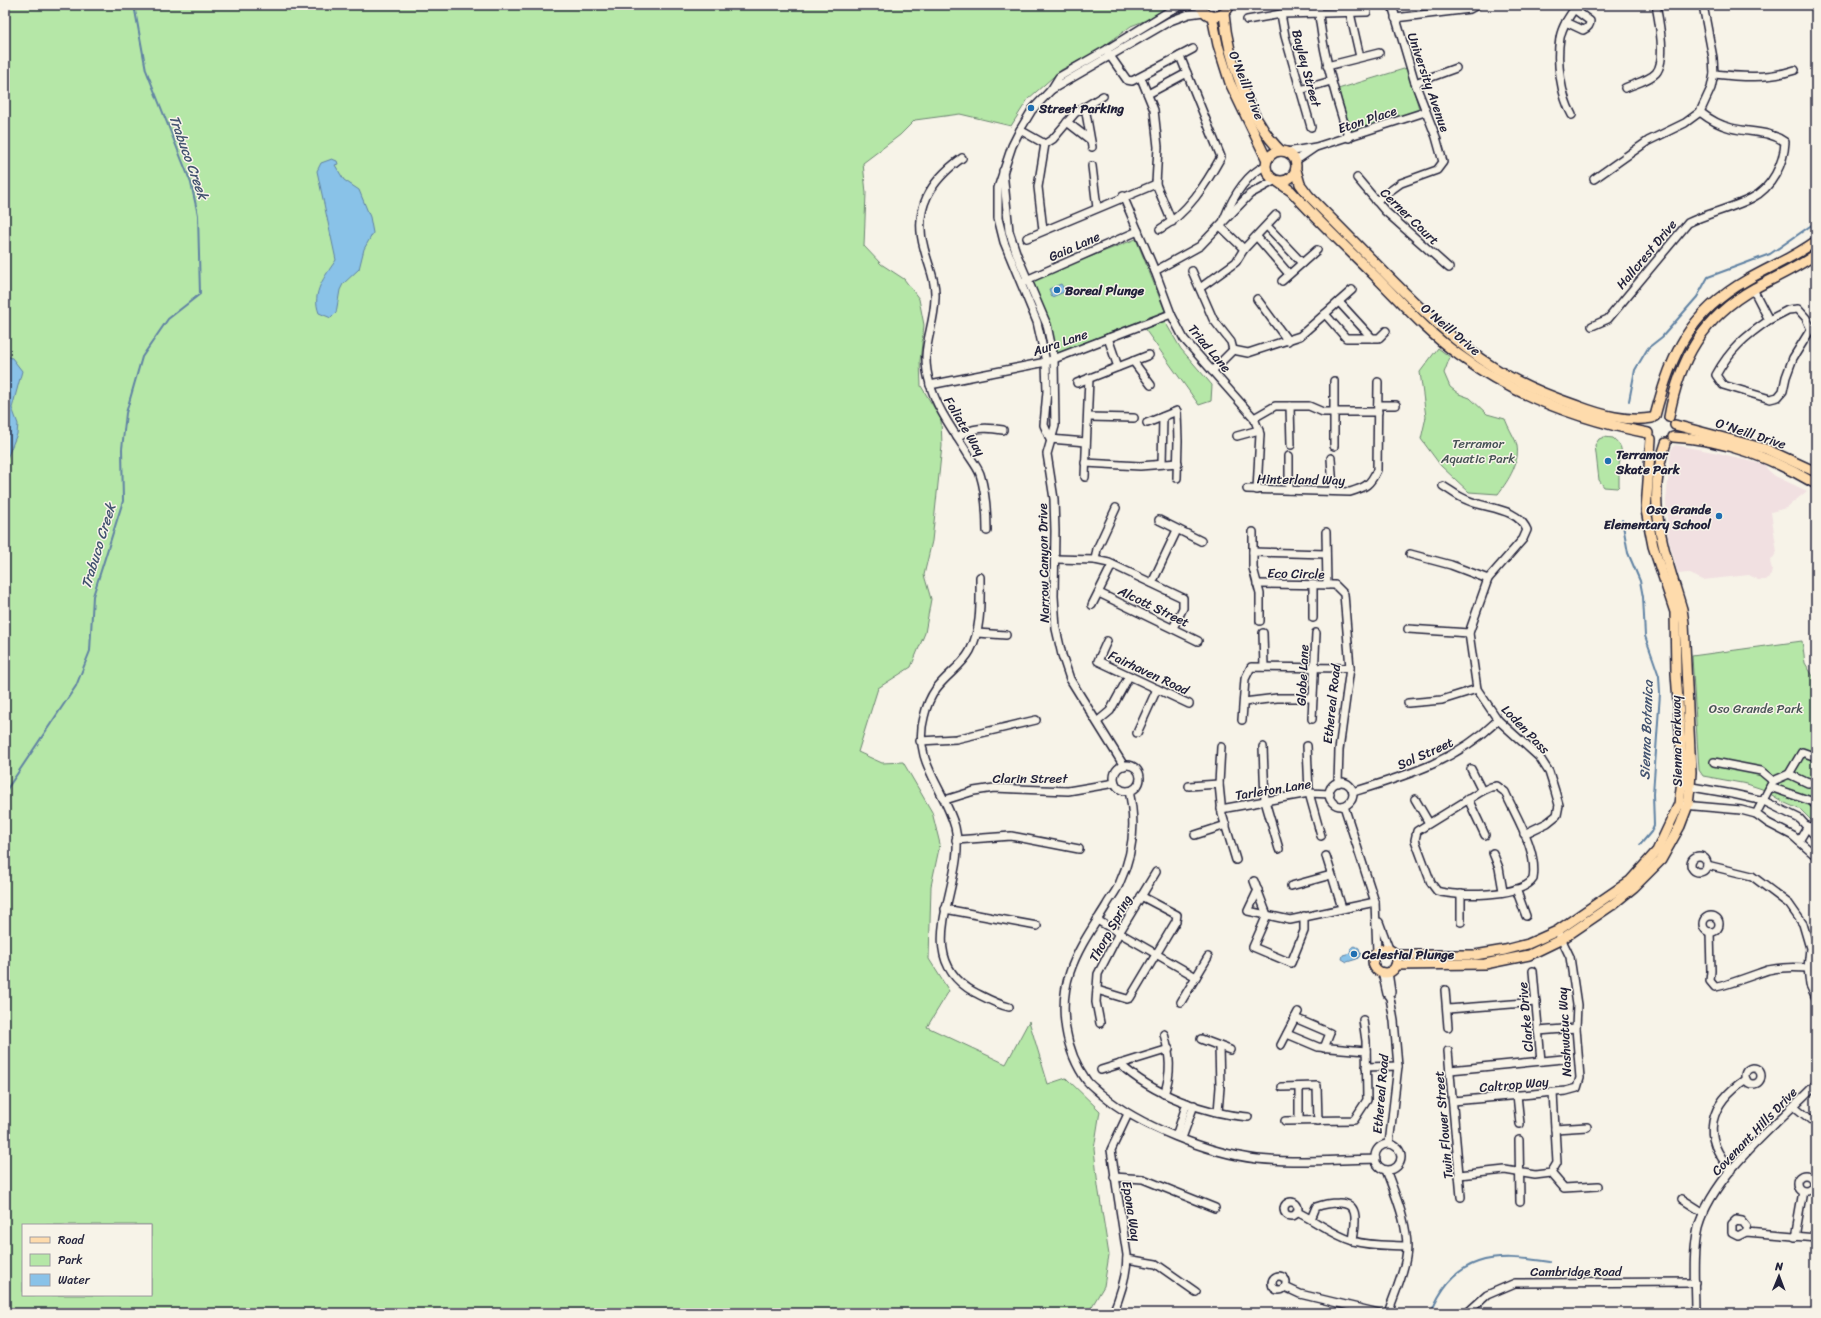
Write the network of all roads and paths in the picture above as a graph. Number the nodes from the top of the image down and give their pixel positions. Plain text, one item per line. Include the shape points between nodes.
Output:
1 (1184, 5) edge
2 (1230, 5) edge
3 (1392, 5) edge
4 (1656, 5) edge
5 (1704, 5) edge
6 (1476, 6) edge
7 (1576, 7) edge
8 (1319, 8) edge
9 (1206, 11) edge
10 (1367, 12) dead end
11 (1350, 13) junction
12 (1224, 14) junction
13 (1281, 14) junction
14 (1395, 18) junction
15 (1247, 20) dead end
16 (1566, 22) junction
17 (1192, 49) dead end
18 (1108, 53) junction
19 (1379, 53) dead end
20 (1180, 56) junction
21 (1360, 57) junction
22 (1327, 66) junction
23 (1456, 68) dead end
24 (1795, 70) dead end
25 (1187, 73) junction
26 (1714, 74) junction
27 (1141, 78) junction
28 (1331, 82) junction
29 (1415, 83) junction
30 (1625, 88) dead end
31 (1300, 90) junction
32 (1148, 94) junction
33 (1103, 96) dead end
34 (1084, 107) junction
35 (1425, 112) junction
36 (1700, 112) junction
37 (1572, 115) dead end
38 (1067, 122) junction
39 (1311, 127) dead end
40 (1020, 130) junction
41 (1089, 138) junction
42 (1349, 138) junction
43 (1045, 144) junction
44 (1092, 147) dead end
45 (1316, 147) junction
46 (1284, 152) junction
47 (962, 158) dead end
48 (1266, 163) junction
49 (1295, 165) junction
50 (1092, 166) dead end
51 (1357, 178) dead end
52 (1594, 179) dead end
53 (1276, 181) junction
54 (1156, 184) junction
55 (1123, 196) junction
56 (1376, 201) junction
57 (1096, 208) junction
58 (1276, 215) dead end
59 (1172, 222) junction
60 (1222, 224) junction
61 (1267, 226) junction
62 (1160, 229) dead end
63 (1042, 230) junction
64 (1138, 231) junction
65 (1257, 237) junction
66 (1027, 238) dead end
67 (1816, 241) edge
68 (1244, 249) junction
69 (1317, 250) dead end
70 (1816, 254) edge
71 (1792, 258) junction
72 (1302, 263) junction
73 (1449, 268) dead end
74 (1155, 271) junction
75 (1192, 271) dead end
76 (1289, 274) junction
77 (1282, 281) dead end
78 (1024, 282) junction
79 (1200, 288) junction
80 (1755, 288) junction
81 (1352, 290) dead end
82 (1256, 299) dead end
83 (1339, 302) junction
84 (1171, 314) junction
85 (1325, 314) junction
86 (1769, 320) junction
87 (1592, 326) dead end
88 (1386, 331) dead end
89 (1108, 338) junction
90 (1372, 338) junction
91 (1288, 341) junction
92 (1233, 350) junction
93 (1149, 355) dead end
94 (1054, 360) junction
95 (1133, 361) junction
96 (1046, 362) junction
97 (1118, 367) junction
98 (1212, 371) junction
99 (1089, 378) junction
100 (1334, 381) dead end
101 (1378, 382) dead end
102 (1077, 383) dead end
103 (930, 385) junction
104 (1151, 385) dead end
105 (1396, 405) dead end
106 (1290, 406) junction
107 (1378, 408) junction
108 (1334, 413) junction
109 (1163, 417) junction
110 (1653, 417) junction
111 (1669, 417) junction
112 (1088, 418) junction
113 (1134, 418) dead end
114 (1254, 418) junction
115 (1148, 422) dead end
116 (1675, 425) junction
117 (1003, 430) dead end
118 (1259, 430) junction
119 (957, 436) junction
120 (1237, 436) dead end
121 (1650, 436) junction
122 (1050, 439) junction
123 (1670, 440) junction
124 (1086, 442) junction
125 (1290, 445) dead end
126 (1334, 446) dead end
127 (1289, 456) dead end
128 (1331, 458) dead end
129 (1085, 463) junction
130 (1162, 464) junction
131 (1178, 464) junction
132 (1816, 472) edge
133 (1085, 477) dead end
134 (1177, 478) dead end
135 (1816, 484) edge
136 (1442, 486) dead end
137 (1247, 489) dead end
138 (1257, 490) junction
139 (1289, 490) junction
140 (1333, 492) junction
141 (1116, 508) dead end
142 (1159, 520) dead end
143 (1178, 530) junction
144 (987, 531) dead end
145 (1253, 532) dead end
146 (1326, 532) dead end
147 (1201, 541) dead end
148 (1253, 552) junction
149 (1326, 554) junction
150 (1410, 554) dead end
151 (1055, 559) junction
152 (1095, 560) junction
153 (1112, 564) junction
154 (980, 577) dead end
155 (1488, 579) junction
156 (1152, 583) junction
157 (1257, 584) junction
158 (1313, 585) junction
159 (1327, 585) junction
160 (1335, 585) joint
161 (1098, 593) junction
162 (1092, 605) dead end
163 (1313, 618) dead end
164 (1260, 621) dead end
165 (1173, 628) junction
166 (1408, 629) dead end
167 (977, 633) junction
168 (1316, 633) dead end
169 (1469, 633) junction
170 (1263, 634) dead end
171 (1006, 635) dead end
172 (1107, 641) dead end
173 (1198, 641) dead end
174 (1264, 667) junction
175 (1315, 668) junction
176 (1350, 668) junction
177 (1129, 676) junction
178 (1477, 688) junction
179 (1157, 689) junction
180 (1313, 698) junction
181 (1244, 702) junction
182 (1408, 703) dead end
183 (1189, 704) dead end
184 (1312, 719) dead end
185 (1036, 720) dead end
186 (1242, 720) dead end
187 (1498, 720) junction
188 (1098, 721) junction
189 (1137, 733) dead end
190 (920, 741) junction
191 (1307, 746) dead end
192 (1221, 747) dead end
193 (1263, 747) dead end
194 (1816, 757) edge
195 (1714, 762) dead end
196 (1124, 766) junction
197 (1471, 769) dead end
198 (1789, 774) junction
199 (1338, 782) junction
200 (1816, 782) edge
201 (1116, 783) junction
202 (1219, 784) junction
203 (1772, 784) junction
204 (1189, 786) dead end
205 (1686, 786) junction
206 (1129, 791) junction
207 (1482, 791) junction
208 (1353, 792) junction
209 (1309, 793) junction
210 (1330, 794) junction
211 (1415, 799) dead end
212 (1468, 799) junction
213 (945, 800) junction
214 (1265, 801) junction
215 (1764, 801) junction
216 (1684, 805) junction
217 (1816, 805) edge
218 (1344, 806) junction
219 (1221, 809) junction
220 (1756, 814) junction
221 (1429, 823) junction
222 (1226, 825) junction
223 (1808, 826) junction
224 (1524, 834) junction
225 (1194, 835) dead end
226 (1485, 835) dead end
227 (1321, 836) dead end
228 (1816, 837) edge
229 (956, 840) junction
230 (1799, 841) junction
231 (1079, 849) dead end
232 (1279, 849) dead end
233 (1493, 853) dead end
234 (1326, 856) dead end
235 (1816, 856) edge
236 (1236, 860) dead end
237 (1707, 865) dead end
238 (1156, 872) dead end
239 (1331, 875) junction
240 (1254, 881) dead end
241 (1291, 886) dead end
242 (1516, 889) junction
243 (1258, 890) junction
244 (1503, 891) junction
245 (1461, 894) junction
246 (1141, 896) junction
247 (1375, 902) junction
248 (1342, 908) junction
249 (945, 909) junction
250 (1376, 914) junction
251 (1267, 915) junction
252 (1304, 916) junction
253 (1526, 916) dead end
254 (1097, 920) junction
255 (1461, 922) dead end
256 (1037, 926) dead end
257 (1710, 932) dead end
258 (1119, 933) junction
259 (1560, 935) junction
260 (1377, 952) junction
261 (1392, 952) junction
262 (1158, 953) junction
263 (1208, 957) dead end
264 (1396, 965) junction
265 (1808, 968) junction
266 (1533, 971) dead end
267 (1385, 972) junction
268 (1196, 977) junction
269 (1097, 990) junction
270 (1445, 990) dead end
271 (1816, 998) edge
272 (1180, 1002) dead end
273 (1536, 1002) junction
274 (1009, 1007) dead end
275 (1448, 1010) junction
276 (1363, 1020) dead end
277 (1100, 1023) dead end
278 (1448, 1027) dead end
279 (1576, 1028) junction
280 (1538, 1031) junction
281 (1164, 1034) dead end
282 (1287, 1034) junction
283 (1201, 1039) dead end
284 (1281, 1045) dead end
285 (1218, 1046) junction
286 (1324, 1048) junction
287 (1168, 1049) junction
288 (1230, 1050) dead end
289 (1366, 1051) junction
290 (1448, 1051) dead end
291 (1563, 1059) dead end
292 (1541, 1061) junction
293 (1120, 1064) junction
294 (1398, 1066) junction
295 (1366, 1067) junction
296 (1101, 1070) dead end
297 (1450, 1070) junction
298 (1746, 1079) dead end
299 (1816, 1084) edge
300 (1282, 1086) dead end
301 (1299, 1087) junction
302 (1577, 1088) joint
303 (1553, 1093) junction
304 (1164, 1094) junction
305 (1517, 1095) junction
306 (1453, 1101) junction
307 (1191, 1104) junction
308 (1794, 1106) junction
309 (1218, 1112) junction
310 (1128, 1114) junction
311 (1248, 1116) dead end
312 (1285, 1121) dead end
313 (1299, 1121) junction
314 (1318, 1121) junction
315 (1520, 1124) dead end
316 (1816, 1124) edge
317 (1587, 1127) dead end
318 (1555, 1130) junction
319 (1179, 1137) junction
320 (1519, 1140) dead end
321 (1389, 1144) junction
322 (1376, 1159) junction
323 (1394, 1169) junction
324 (1386, 1170) junction
325 (1732, 1170) junction
326 (1520, 1171) junction
327 (1552, 1173) junction
328 (1459, 1175) junction
329 (1114, 1177) junction
330 (1598, 1186) dead end
331 (1394, 1189) junction
332 (1803, 1191) dead end
333 (1461, 1197) dead end
334 (1682, 1199) dead end
335 (1520, 1202) dead end
336 (1215, 1208) dead end
337 (1297, 1212) dead end
338 (1704, 1213) junction
339 (1311, 1219) junction
340 (1746, 1232) dead end
341 (1795, 1237) junction
342 (1816, 1238) edge
343 (1353, 1241) junction
344 (1406, 1246) junction
345 (1127, 1259) junction
346 (1695, 1282) junction
347 (1285, 1287) dead end
348 (1196, 1292) dead end
349 (1113, 1313) edge
350 (1379, 1313) edge
351 (1388, 1313) edge
352 (1467, 1313) edge
353 (1695, 1313) edge

1 - 18 street, Narrow Canyon Drive via 1171,10
2 - 12 main road
3 - 14 street, University Avenue
4 - 30 street via 1661,36 1660,64 1656,74
5 - 26 street
6 - 14 street
7 - 16 street
7 - 16 street via 1590,21 1590,25 1583,30
8 - 11 street via 1328,14
8 - 13 street
8 - 22 street
9 - 12 main road
9 - 18 street, Narrow Canyon Drive via 1170,21
9 - 48 main road, O'Neill Drive via 1230,83
10 - 11 street
11 - 21 street
12 - 46 main road, O'Neill Drive via 1231,52 1241,83 1260,124 1271,141
13 - 15 street
13 - 31 street, Bayley Street
14 - 29 street, University Avenue
16 - 37 street via 1560,38 1559,51 1564,96
17 - 20 street
18 - 27 street via 1127,80 1132,82
18 - 40 street, Narrow Canyon Drive via 1051,90 1032,110
19 - 21 street
20 - 25 street
20 - 27 street
21 - 22 street
22 - 28 street
23 - 29 street
24 - 26 street via 1746,77
25 - 32 street
25 - 59 street via 1221,157 1193,200
26 - 36 street via 1711,88
27 - 32 street
28 - 31 street
28 - 42 street
29 - 35 street, University Avenue
31 - 39 street, Bayley Street
32 - 54 street via 1154,110 1158,147
33 - 34 street
34 - 38 street
34 - 41 street
35 - 42 street, Eton Place
35 - 56 street, University Avenue via 1442,156 1441,167 1401,183
36 - 52 street via 1685,123 1648,140
36 - 87 street, Hallcrest Drive via 1711,120 1731,128 1778,136 1785,142 1784,154 1775,175 1763,190 1752,198 1688,223 1608,319
38 - 41 street
38 - 43 street via 1054,139
40 - 43 street
40 - 78 street, Narrow Canyon Drive via 1003,171 1009,231
41 - 44 street
42 - 45 street, Eton Place
43 - 63 street via 1038,188
45 - 46 street, Eton Place
45 - 49 street, Eton Place
46 - 48 main road via 1272,153
46 - 49 main road, O'Neill Drive
47 - 103 street, Foliate Way via 947,169 934,185 923,204 919,223 936,299 926,346 925,364
48 - 53 main road, O'Neill Drive via 1268,175
48 - 60 street via 1242,185
49 - 53 main road via 1290,178
49 - 110 main road, O'Neill Drive via 1300,184 1309,196 1409,297 1470,351 1500,371 1557,399 1598,413 1626,419
50 - 57 street
51 - 56 street, Cerner Court
53 - 60 street via 1250,194
53 - 121 main road, O'Neill Drive via 1291,191 1415,316 1458,355 1496,379 1554,407
54 - 55 street
54 - 59 street
55 - 57 street
55 - 64 street, Triad Lane
56 - 73 street, Cerner Court
57 - 63 street
58 - 61 street
59 - 62 street
60 - 68 street
60 - 74 street via 1200,246
61 - 65 street
61 - 72 street
63 - 66 street
64 - 74 street, Triad Lane
64 - 78 street, Gaia Lane
65 - 68 street
65 - 76 street
67 - 71 main road
68 - 79 street via 1236,262
69 - 72 street
70 - 80 main road via 1799,266
71 - 80 main road via 1790,262 1758,280
71 - 110 main road via 1748,279 1713,305 1696,322 1669,366
72 - 76 street
74 - 84 street, Triad Lane
75 - 79 street
76 - 77 street
78 - 94 street, Narrow Canyon Drive via 1048,325
78 - 96 street, Narrow Canyon Drive
79 - 92 street via 1213,319 1231,342
80 - 86 street via 1755,293
80 - 111 main road via 1722,311 1710,322 1699,338 1680,371
81 - 83 street
82 - 91 street
83 - 85 street
83 - 90 street
84 - 89 street, Aura Lane
84 - 98 street, Triad Lane via 1184,340
85 - 90 street via 1346,338
85 - 91 street via 1300,336
86 - 86 street via 1732,349 1716,375 1723,385 1770,400 1778,397 1783,391 1793,358 1811,329 1798,309 1788,310
88 - 90 street via 1379,338
89 - 94 street, Aura Lane
89 - 97 street
91 - 92 street via 1248,353
92 - 98 street
93 - 95 street
94 - 96 street, Aura Lane
94 - 122 street, Narrow Canyon Drive via 1054,426
95 - 97 street
95 - 104 street
96 - 103 street, Aura Lane
96 - 122 street, Narrow Canyon Drive via 1044,426
97 - 99 street
98 - 114 street, Triad Lane
99 - 102 street
99 - 112 street
100 - 108 street
101 - 107 street, Hinterland Way
103 - 119 street, Foliate Way via 937,404
105 - 107 street
106 - 108 street via 1308,406
106 - 114 street via 1275,406
106 - 125 street
107 - 108 street
107 - 140 street, Hinterland Way via 1377,470 1371,482 1350,492
108 - 126 street
109 - 115 street
109 - 130 street
109 - 131 street via 1177,411
110 - 111 main road, O'Neill Drive
110 - 121 main road via 1648,425
111 - 116 main road
112 - 113 street
112 - 124 street
114 - 118 street, Triad Lane
116 - 123 main road
116 - 132 main road, O'Neill Drive via 1766,449
117 - 119 street via 977,428
118 - 120 street
118 - 138 street, Triad Lane
119 - 144 street, Foliate Way via 980,473 987,502
121 - 123 main road, O'Neill Drive via 1658,443
121 - 205 main road, Sienna Parkway via 1646,510 1651,542 1675,612 1676,673
122 - 124 street
122 - 151 street, Narrow Canyon Drive via 1047,454 1054,500
123 - 135 main road, O'Neill Drive via 1713,442 1762,457
123 - 205 main road, Sienna Parkway via 1658,482 1657,512 1658,526 1684,623
124 - 129 street
127 - 139 street
128 - 140 street
129 - 130 street via 1140,466
129 - 133 street
130 - 131 street
131 - 134 street
136 - 155 street via 1467,501 1507,513 1521,522 1527,530 1523,539
137 - 138 street, Hinterland Way
138 - 139 street, Hinterland Way
139 - 140 street, Hinterland Way
141 - 152 street via 1097,549
142 - 143 street
143 - 147 street
143 - 156 street
145 - 148 street
146 - 149 street
148 - 149 street
148 - 157 street
149 - 159 street
150 - 155 street via 1451,565
151 - 152 street
151 - 188 street, Narrow Canyon Drive via 1056,629 1062,655 1070,679
152 - 153 street
153 - 156 street
153 - 161 street
154 - 167 street
155 - 169 street, Loden Pass
156 - 165 street via 1183,598 1183,608
157 - 158 street, Eco Circle
157 - 164 street via 1260,594
158 - 159 street, Eco Circle
158 - 163 street
159 - 160 street, Eco Circle
160 - 176 street, Ethereal Road via 1344,594
161 - 162 street
161 - 165 street, Alcott Street
165 - 173 street, Alcott Street
166 - 169 street
167 - 171 street
167 - 190 street via 970,652 936,689 924,716
168 - 175 street, Globe Lane
169 - 178 street, Loden Pass
170 - 174 street
172 - 177 street, Fairhaven Road via 1098,661
174 - 175 street
174 - 181 street via 1251,667 1245,679
175 - 176 street
175 - 180 street, Globe Lane
176 - 199 street, Ethereal Road
177 - 179 street, Fairhaven Road
177 - 188 street via 1110,711
178 - 182 street via 1442,700
178 - 187 street, Loden Pass
179 - 183 street, Fairhaven Road
179 - 189 street
180 - 181 street via 1277,698
180 - 184 street, Globe Lane
181 - 186 street
185 - 190 street via 956,739
187 - 208 street, Sol Street via 1465,748 1440,762
187 - 224 street, Loden Pass via 1540,758 1549,772 1559,805 1557,815
188 - 196 street, Narrow Canyon Drive
190 - 213 street via 926,765
191 - 209 street
192 - 202 street
193 - 214 street
194 - 198 street via 1802,752
195 - 203 street via 1762,771
196 - 201 street via 1115,775
196 - 206 street via 1132,766 1140,776 1139,784
197 - 207 street
198 - 200 street via 1808,783
198 - 203 street
199 - 208 street via 1349,785
199 - 210 street via 1332,787
201 - 206 street via 1121,789
201 - 213 street, Clarin Street via 1068,791 994,788
202 - 204 street
202 - 219 street
203 - 215 street
203 - 217 street
205 - 215 street
205 - 216 main road, Sienna Parkway
206 - 254 street via 1134,812 1128,859 1120,883
207 - 212 street
207 - 224 street via 1491,787 1502,788
208 - 218 street via 1350,802
209 - 210 street, Tarleton Lane
209 - 214 street, Tarleton Lane
209 - 227 street
210 - 218 street via 1334,803
211 - 221 street
212 - 221 street
212 - 226 street
213 - 229 street via 955,828
214 - 219 street, Tarleton Lane
214 - 232 street
215 - 220 street
215 - 223 street via 1800,819
216 - 220 street via 1741,810
216 - 259 main road, Sienna Parkway via 1674,840 1649,874 1612,905
218 - 247 street, Ethereal Road
219 - 222 street
220 - 230 street via 1768,824
221 - 245 street via 1417,831 1415,840 1431,883 1437,891
222 - 225 street
222 - 236 street
223 - 228 street
223 - 230 street
224 - 242 street via 1532,856 1534,874 1531,883
229 - 231 street via 1011,836
229 - 249 street via 955,864
230 - 235 street
233 - 244 street
234 - 239 street
237 - 265 street via 1752,876 1790,904 1803,924 1810,948
238 - 246 street, Thorp Spring
239 - 241 street
239 - 248 street
240 - 243 street
242 - 244 street
242 - 253 street
243 - 251 street
243 - 251 street via 1248,911
244 - 245 street
245 - 255 street
246 - 258 street, Thorp Spring
246 - 262 street via 1177,915
247 - 248 street
247 - 250 street, Ethereal Road
248 - 252 street
249 - 256 street
249 - 274 street via 942,925 943,947 949,970 962,985 996,1004
250 - 260 street, Ethereal Road
250 - 261 street, Ethereal Road
251 - 252 street via 1290,920
251 - 252 street via 1253,947 1291,963 1304,931
254 - 258 street
254 - 310 street via 1084,940 1070,972 1064,1018 1071,1053 1088,1082
257 - 265 street via 1710,981 1715,987 1769,970
258 - 262 street
258 - 269 street, Thorp Spring via 1098,974
259 - 261 main road, Sienna Parkway via 1505,950 1475,954
259 - 264 main road, Sienna Parkway via 1528,955 1485,964
259 - 279 street, Nashwatuc Way via 1570,957 1577,1005
260 - 261 main road via 1383,949
260 - 267 main road, Ethereal Road via 1373,959 1374,964 1376,968
261 - 264 main road, Ethereal Road
262 - 268 street
262 - 269 street via 1130,998
263 - 268 street
264 - 267 main road
265 - 271 street via 1810,985
266 - 273 street, Clarke Drive
267 - 294 street, Ethereal Road via 1387,994 1394,1021
268 - 272 street
269 - 277 street, Thorp Spring via 1097,1014
270 - 275 street
273 - 275 street
273 - 280 street, Clarke Drive
275 - 278 street
276 - 289 street
279 - 280 street
279 - 302 street, Nashwatuc Way via 1580,1078
280 - 292 street, Clarke Drive
281 - 287 street
282 - 284 street
282 - 286 street
282 - 286 street via 1296,1015 1330,1033
283 - 285 street
285 - 288 street
285 - 309 street
286 - 289 street
287 - 293 street
287 - 304 street via 1169,1081
289 - 295 street
290 - 297 street, Twin Flower Street
291 - 292 street
292 - 297 street
293 - 296 street
293 - 304 street via 1145,1084
294 - 295 street
294 - 321 street, Ethereal Road
295 - 314 street via 1367,1100 1354,1120
297 - 306 street, Twin Flower Street
298 - 325 street via 1723,1098 1713,1119 1716,1149
299 - 308 street, Covenant Hills Drive
300 - 301 street
301 - 313 street
301 - 314 street via 1317,1086
302 - 303 street, Caltrop Way
303 - 305 street, Caltrop Way
303 - 318 street
304 - 307 street
305 - 306 street, Caltrop Way
305 - 315 street
306 - 328 street, Twin Flower Street
307 - 309 street
307 - 319 street
308 - 316 street
308 - 325 street, Covenant Hills Drive
309 - 311 street
310 - 319 street
310 - 329 street, Epona Way via 1111,1150
312 - 313 street
313 - 314 street
317 - 318 street
318 - 327 street via 1557,1163
319 - 322 street via 1204,1147 1256,1159
320 - 326 street
321 - 322 street via 1379,1149
321 - 323 street via 1401,1153 1401,1160
322 - 324 street via 1379,1166
323 - 324 street
323 - 331 street
324 - 331 street
325 - 338 street, Covenant Hills Drive via 1710,1197
326 - 327 street via 1535,1175
326 - 328 street via 1489,1170
326 - 335 street
327 - 330 street via 1564,1188
328 - 333 street, Twin Flower Street
329 - 336 street via 1144,1179
329 - 345 street, Epona Way
331 - 344 street via 1405,1230
332 - 341 street
334 - 338 street
337 - 339 street
338 - 346 street, Covenant Hills Drive via 1698,1228
339 - 343 street
339 - 343 street via 1316,1207 1324,1203 1346,1202 1351,1205 1354,1213
340 - 341 street
341 - 342 street
343 - 344 street via 1373,1245
344 - 351 street via 1407,1255 1403,1270
345 - 348 street via 1156,1264
345 - 349 street, Epona Way via 1122,1294
346 - 352 street, Cambridge Road via 1515,1283 1488,1295
346 - 353 street, Covenant Hills Drive
347 - 350 street via 1300,1294

